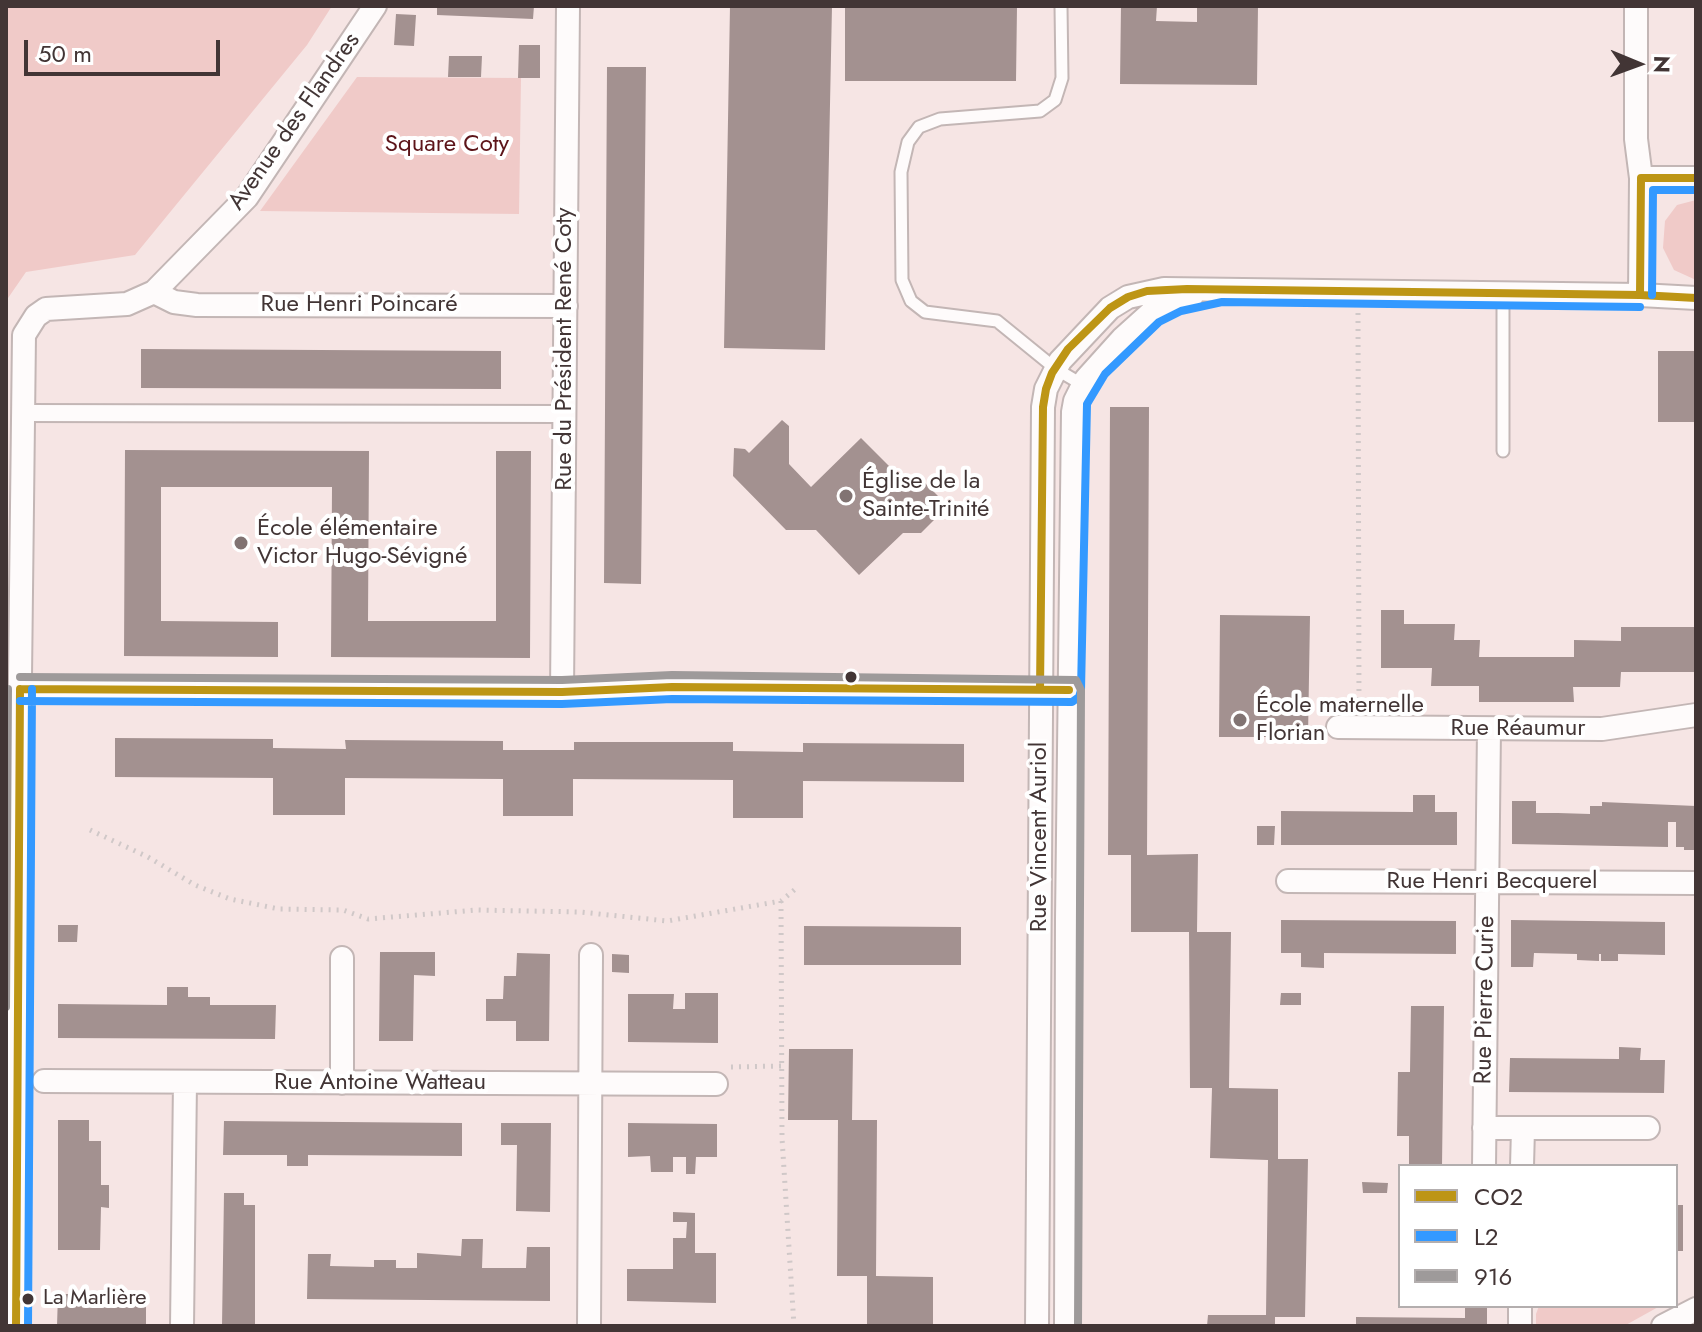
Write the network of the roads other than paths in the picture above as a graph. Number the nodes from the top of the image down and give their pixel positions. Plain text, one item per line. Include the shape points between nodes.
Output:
1 (375, 6) edge
2 (568, 6) edge
3 (1061, 6) edge
4 (1636, 6) edge
5 (1641, 178) junction
6 (1696, 178) edge
7 (1221, 290) junction
8 (154, 292) junction
9 (1503, 293) junction
10 (1640, 295) junction
11 (1696, 298) edge
12 (566, 306) junction
13 (1056, 369) junction
14 (1083, 385) junction
15 (22, 413) junction
16 (565, 414) junction
17 (1503, 451) dead end
18 (20, 689) junction
19 (1040, 690) junction
20 (1069, 690) junction
21 (562, 692) junction
22 (1696, 715) edge
23 (1349, 727) road end
24 (1489, 729) junction
25 (1288, 881) dead end
26 (1487, 882) junction
27 (1696, 883) edge
28 (591, 955) dead end
29 (342, 958) dead end
30 (11, 1018) edge
31 (44, 1081) dead end
32 (185, 1082) junction
33 (342, 1083) junction
34 (591, 1083) junction
35 (716, 1084) road end
36 (1484, 1128) junction
37 (1648, 1128) dead end
38 (1523, 1129) junction
39 (1484, 1164) edge
40 (1522, 1164) edge
41 (16, 1326) edge
42 (182, 1326) edge
43 (589, 1326) edge
44 (1037, 1326) edge
45 (1066, 1326) edge

1 - 8 street, Avenue des Flandres via 247,197
2 - 12 street, Rue du Président René Coty
3 - 13 lane via 1062,78 1055,100 1040,111 940,119 919,127 908,142 901,172 902,280 911,301 925,312 997,321
4 - 5 street
5 - 6 street
5 - 10 street
7 - 9 street
7 - 13 street, Rue Vincent Auriol via 1164,289 1128,297 1096,321
7 - 14 street, Rue Vincent Auriol via 1152,312
8 - 12 street, Rue Henri Poincaré via 197,305
8 - 15 street, Avenue des Flandres via 127,304 46,309 36,316 24,335
9 - 10 street
9 - 17 lane
10 - 11 street
12 - 16 street, Rue du Président René Coty
13 - 14 lane
13 - 19 street, Rue Vincent Auriol via 1043,407
14 - 20 street, Rue Vincent Auriol via 1073,412
15 - 16 street
15 - 18 street
16 - 21 street, Rue du Président René Coty
18 - 21 street
18 - 30 street
19 - 20 street
19 - 21 street via 661,687
19 - 44 street, Rue Vincent Auriol
20 - 45 street, Rue Vincent Auriol
22 - 24 street, Rue Réaumur via 1602,729
23 - 24 street, Rue Réaumur
24 - 26 street, Rue Pierre Curie
25 - 26 street, Rue Henri Becquerel
26 - 27 street, Rue Henri Becquerel
26 - 36 street, Rue Pierre Curie
28 - 34 street
29 - 33 street
30 - 41 street
31 - 32 street, Rue Antoine Watteau
32 - 33 street, Rue Antoine Watteau
32 - 42 street
33 - 34 street, Rue Antoine Watteau
34 - 35 street, Rue Antoine Watteau
34 - 43 street
36 - 38 street
36 - 39 street, Rue Pierre Curie
37 - 38 street
38 - 40 street

